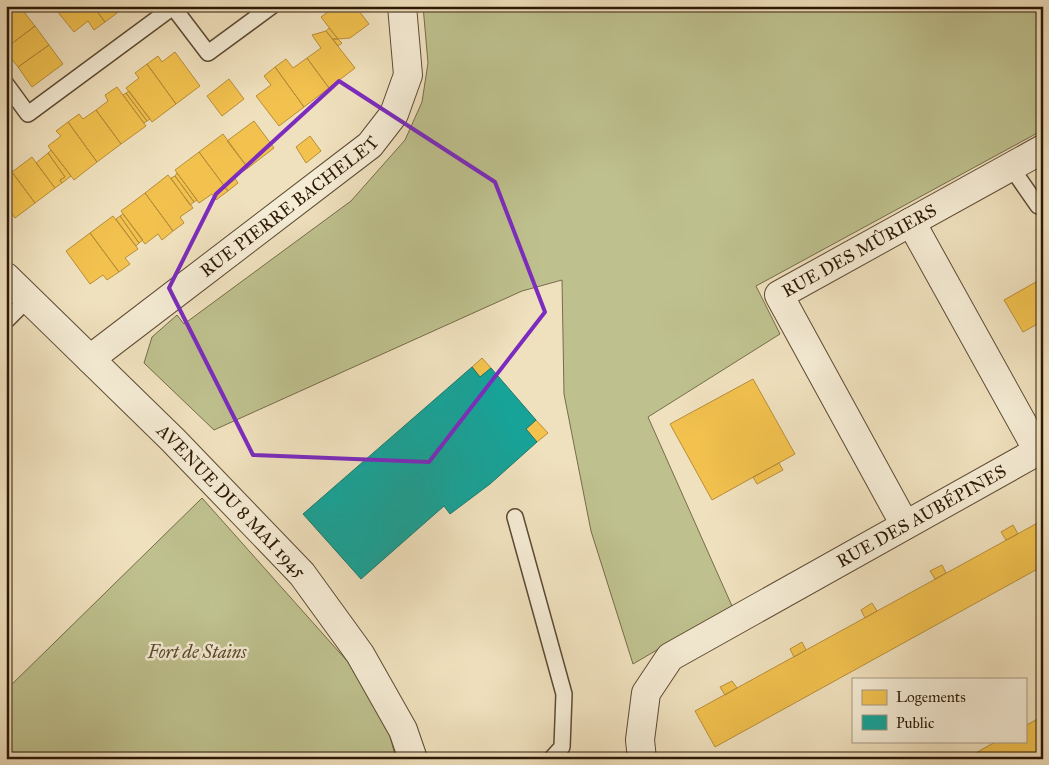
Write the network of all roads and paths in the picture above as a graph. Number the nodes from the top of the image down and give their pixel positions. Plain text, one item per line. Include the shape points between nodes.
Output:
1 (272, 6) edge
2 (402, 6) edge
3 (6, 84) edge
4 (1043, 149) edge
5 (1011, 167) junction
6 (1043, 203) edge
7 (911, 222) junction
8 (6, 277) edge
9 (29, 298) junction
10 (6, 321) edge
11 (90, 358) junction
12 (515, 517) dead end
13 (905, 525) junction
14 (413, 759) edge
15 (551, 759) edge
16 (642, 759) edge

1 - 3 lane via 208,53 174,7 28,114
2 - 11 street, RUE PIERRE BACHELET via 408,75 394,114 370,145
4 - 5 street, RUE DES MÛRIERS
5 - 6 lane via 1038,206
5 - 7 street, RUE DES MÛRIERS
7 - 13 street, RUE DES MÛRIERS via 779,295
7 - 13 street, RUE DES AUBÉPINES via 1038,451
8 - 9 street, AVENUE DU 8 MAI 1945
9 - 10 lane
9 - 11 street, AVENUE DU 8 MAI 1945
11 - 14 street, AVENUE DU 8 MAI 1945 via 302,574 360,654 403,730
12 - 15 lane via 564,694 562,747
13 - 16 street, RUE DES AUBÉPINES via 670,657 646,693 640,740

